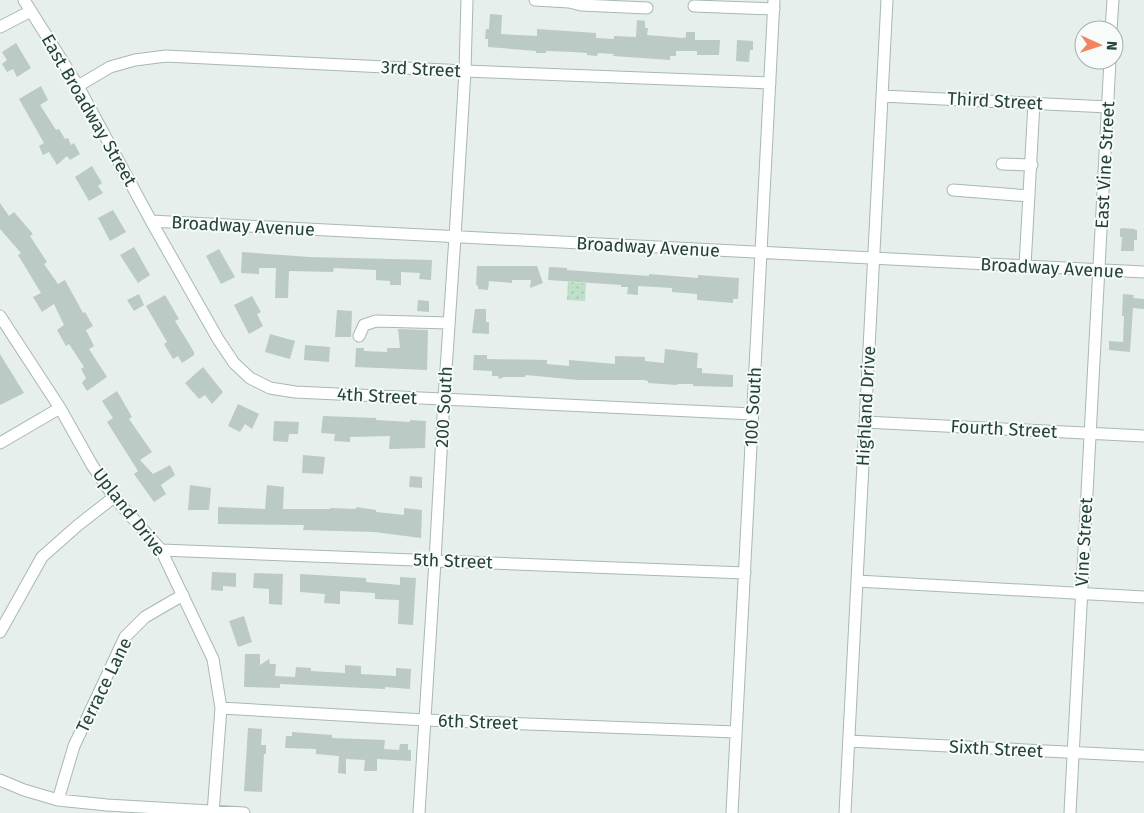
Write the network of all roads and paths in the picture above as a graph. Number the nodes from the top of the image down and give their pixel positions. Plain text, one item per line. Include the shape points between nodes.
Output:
1 (24, 0) edge
2 (467, 0) edge
3 (535, 0) edge
4 (887, 0) edge
5 (1113, 0) edge
6 (774, 5) edge
7 (694, 6) dead end
8 (647, 8) dead end
9 (31, 11) junction
10 (1112, 20) edge
11 (0, 27) edge
12 (1110, 70) edge
13 (465, 71) junction
14 (770, 83) junction
15 (78, 86) junction
16 (882, 96) junction
17 (1034, 103) junction
18 (1108, 107) junction
19 (1002, 164) dead end
20 (1032, 165) junction
21 (953, 190) dead end
22 (1029, 196) junction
23 (151, 221) junction
24 (456, 237) junction
25 (761, 253) junction
26 (873, 259) junction
27 (1025, 266) junction
28 (1099, 270) junction
29 (1144, 272) edge
30 (0, 316) edge
31 (449, 323) junction
32 (358, 336) dead end
33 (444, 399) junction
34 (60, 408) junction
35 (753, 414) junction
36 (865, 422) junction
37 (1090, 434) junction
38 (1144, 436) edge
39 (0, 443) edge
40 (114, 497) junction
41 (162, 550) junction
42 (435, 560) junction
43 (744, 573) junction
44 (857, 581) junction
45 (1081, 594) junction
46 (183, 595) junction
47 (1144, 597) edge
48 (0, 632) edge
49 (221, 708) junction
50 (425, 720) junction
51 (736, 732) junction
52 (849, 741) junction
53 (1073, 752) junction
54 (1144, 756) edge
55 (0, 780) edge
56 (58, 800) junction
57 (213, 812) edge
58 (244, 813) edge
59 (419, 813) edge
60 (732, 813) edge
61 (845, 813) edge
62 (1070, 813) edge

1 - 9 street, East Broadway Street
2 - 13 street, 200 South
3 - 8 street
4 - 16 street, Highland Drive
5 - 10 street
6 - 7 street
6 - 14 street, 100 South
9 - 11 street
9 - 15 street, East Broadway Street
12 - 18 street, East Vine Street
13 - 14 street, 3rd Street
13 - 15 street, 3rd Street via 166,56 110,67
13 - 24 street, 200 South
14 - 25 street, 100 South
15 - 23 street, East Broadway Street
16 - 17 street, Third Street
16 - 26 street, Highland Drive
17 - 18 street, Third Street
17 - 20 street
18 - 28 street, East Vine Street
19 - 20 street
20 - 22 street
21 - 22 street
22 - 27 street
23 - 24 street, Broadway Avenue
23 - 33 street, 4th Street via 218,339 234,363 250,378 270,388 295,392
24 - 25 street, Broadway Avenue
24 - 31 street, 200 South
25 - 26 street, Broadway Avenue
25 - 35 street, 100 South
26 - 27 street, Broadway Avenue
26 - 36 street, Highland Drive
27 - 28 street, Broadway Avenue
28 - 29 street, Broadway Avenue
28 - 37 street, Vine Street
30 - 34 street, Upland Drive
31 - 32 street via 376,321 364,325
31 - 33 street, 200 South
33 - 35 street, 4th Street
33 - 42 street, 200 South
34 - 39 street
34 - 40 street, Upland Drive
35 - 43 street, 100 South
36 - 37 street, Fourth Street
36 - 44 street, Highland Drive
37 - 38 street, Fourth Street
37 - 45 street, Vine Street
40 - 41 street, Upland Drive
40 - 48 street via 42,557
41 - 42 street, 5th Street
41 - 46 street, Upland Drive
42 - 43 street, 5th Street
42 - 50 street, 200 South
43 - 51 street, 100 South
44 - 45 street
44 - 52 street, Highland Drive
45 - 47 street
45 - 53 street, Vine Street
46 - 49 street, Upland Drive via 213,658
46 - 56 street, Terrace Lane via 145,618 125,637 74,746
49 - 50 street, 6th Street
49 - 57 street, Upland Drive
50 - 51 street, 6th Street
50 - 59 street, 200 South
51 - 60 street, 100 South
52 - 53 street, Sixth Street
52 - 61 street, Highland Drive
53 - 54 street, Sixth Street
53 - 62 street, Vine Street
55 - 56 street
56 - 57 street
57 - 58 street

